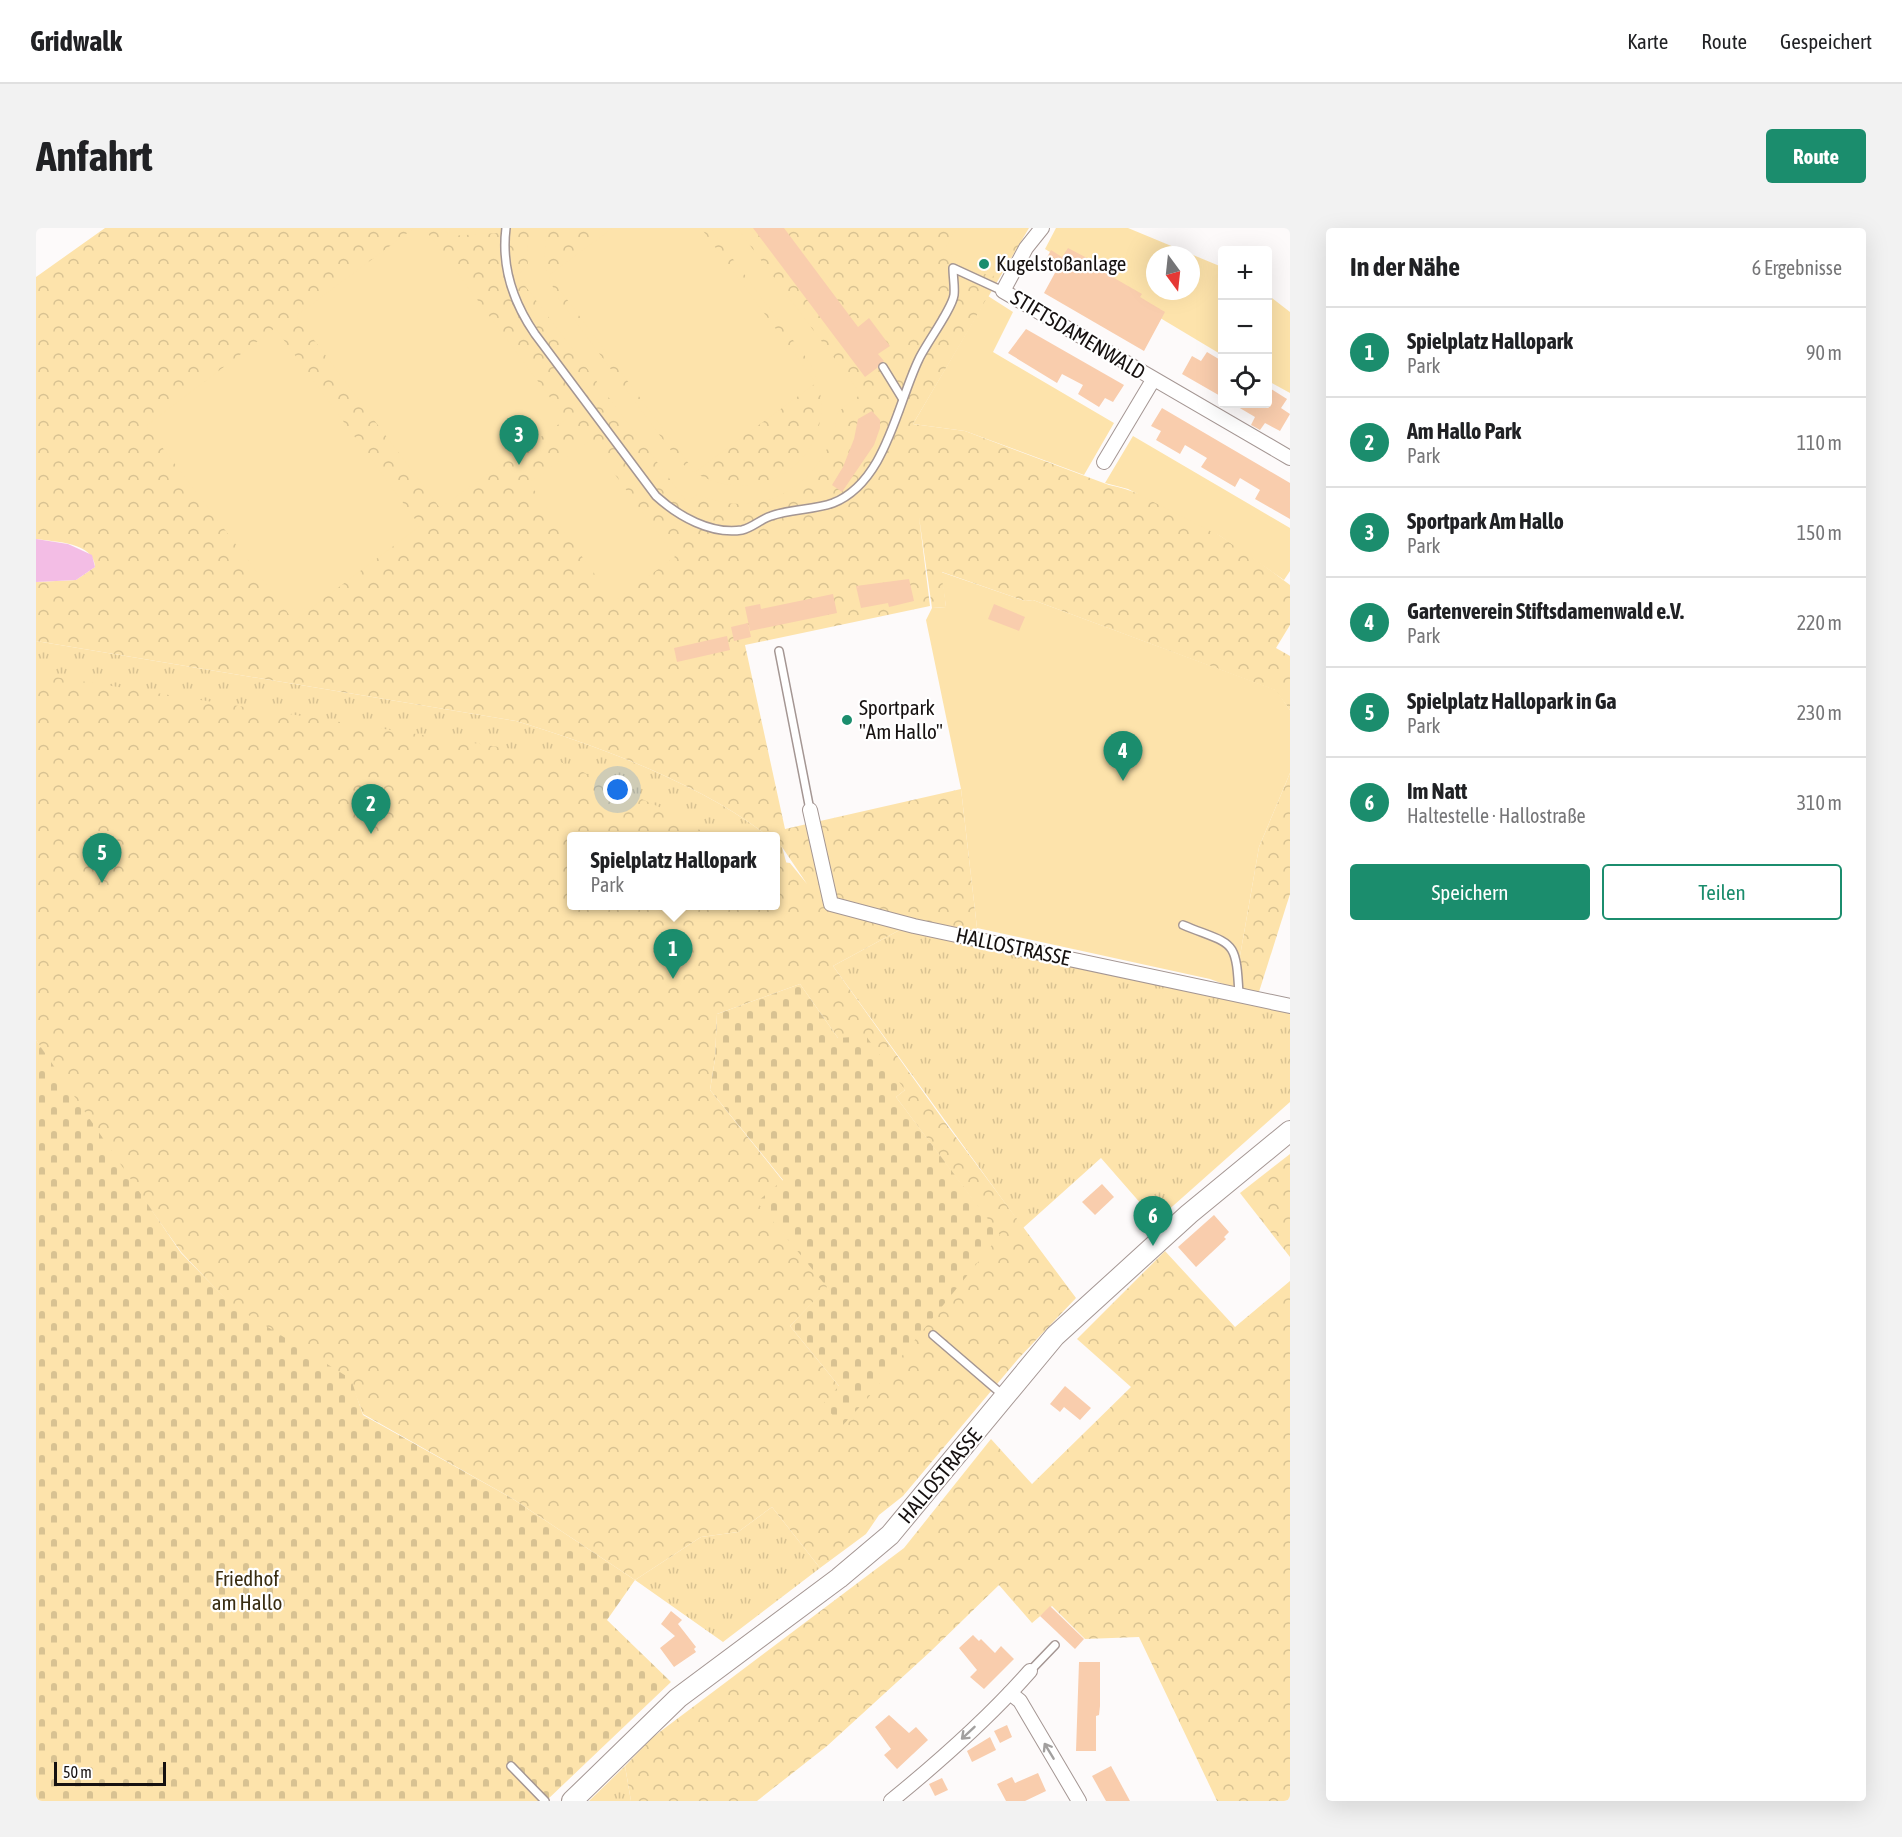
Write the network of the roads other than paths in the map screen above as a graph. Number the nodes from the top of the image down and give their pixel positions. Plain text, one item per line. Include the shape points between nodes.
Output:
1 (506, 228) edge
2 (1042, 228) edge
3 (1003, 291) junction
4 (883, 367) dead end
5 (1153, 380) junction
6 (902, 398) junction
7 (1290, 458) edge
8 (1104, 462) dead end
9 (778, 651) dead end
10 (810, 810) joint
11 (1183, 925) dead end
12 (1239, 995) junction
13 (1290, 1006) edge
14 (1290, 1131) edge
15 (933, 1335) dead end
16 (1005, 1397) junction
17 (1055, 1645) dead end
18 (1030, 1671) joint
19 (1011, 1693) junction
20 (511, 1766) dead end
21 (545, 1801) edge
22 (572, 1801) edge
23 (891, 1801) edge
24 (1079, 1801) edge

1 - 6 lane via 507,277 522,315 656,496 695,522 713,528 745,530 770,516 832,503 850,494 885,448 896,425
2 - 3 street via 1026,248
3 - 5 street, STIFTSDAMENWALD
3 - 6 lane via 953,268 954,298
4 - 6 lane
5 - 7 street, STIFTSDAMENWALD
5 - 8 street, STIFTSDAMENWALD
9 - 10 lane
10 - 12 street, HALLOSTRASSE via 831,904 914,926
11 - 12 lane via 1228,943 1235,951
12 - 13 street, HALLOSTRASSE
14 - 16 main road, HALLOSTRASSE via 1189,1214 1071,1320
15 - 16 lane
16 - 22 main road, HALLOSTRASSE via 890,1535 678,1698
17 - 18 lane
18 - 19 street
19 -> 23 street
24 -> 19 street via 1020,1701
20 - 21 lane

